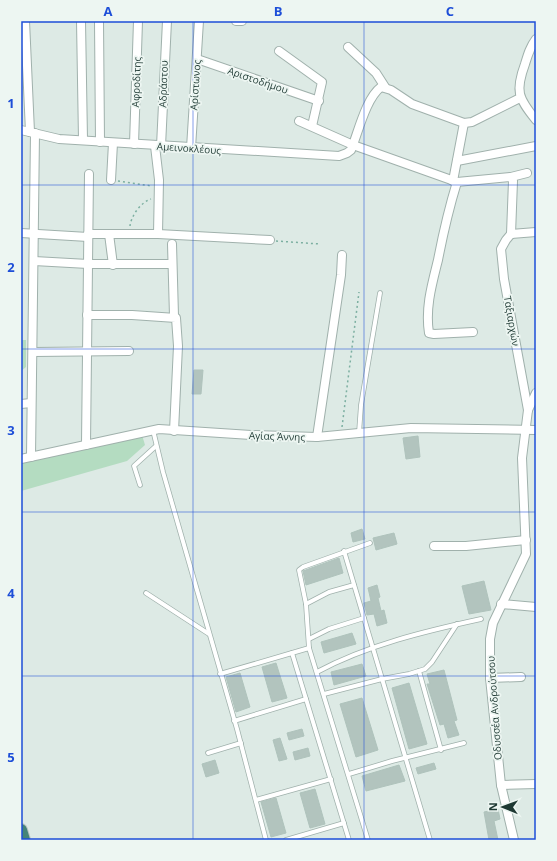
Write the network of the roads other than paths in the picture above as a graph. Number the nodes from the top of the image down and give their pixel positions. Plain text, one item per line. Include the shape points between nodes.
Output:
1 (25, 21) edge
2 (81, 21) edge
3 (99, 21) edge
4 (138, 21) edge
5 (166, 21) edge
6 (199, 21) edge
7 (536, 39) edge
8 (348, 47) dead end
9 (279, 51) dead end
10 (197, 59) junction
11 (385, 87) junction
12 (520, 98) junction
13 (319, 101) junction
14 (536, 120) edge
15 (299, 122) dead end
16 (464, 123) junction
17 (312, 126) junction
18 (21, 130) edge
19 (33, 133) junction
20 (83, 140) junction
21 (100, 142) junction
22 (113, 143) junction
23 (134, 144) junction
24 (353, 145) junction
25 (158, 146) junction
26 (536, 146) edge
27 (191, 148) junction
28 (457, 161) junction
29 (527, 173) dead end
30 (89, 174) dead end
31 (510, 177) junction
32 (111, 180) road end
33 (455, 182) junction
34 (536, 232) edge
35 (21, 233) edge
36 (109, 234) junction
37 (158, 234) junction
38 (511, 234) junction
39 (35, 235) junction
40 (88, 236) junction
41 (270, 240) road end
42 (172, 244) dead end
43 (342, 255) dead end
44 (34, 261) junction
45 (88, 264) junction
46 (172, 264) junction
47 (113, 265) junction
48 (380, 293) dead end
49 (87, 315) junction
50 (174, 316) junction
51 (473, 332) dead end
52 (87, 351) junction
53 (129, 351) dead end
54 (33, 352) junction
55 (536, 393) edge
56 (31, 403) junction
57 (21, 404) edge
58 (528, 410) junction
59 (153, 430) junction
60 (524, 430) junction
61 (536, 430) edge
62 (174, 431) junction
63 (359, 433) junction
64 (317, 437) junction
65 (86, 445) junction
66 (156, 446) junction
67 (31, 457) junction
68 (21, 459) edge
69 (140, 485) dead end
70 (526, 540) junction
71 (370, 543) dead end
72 (434, 546) dead end
73 (344, 551) junction
74 (354, 585) junction
75 (146, 593) dead end
76 (306, 604) junction
77 (501, 604) junction
78 (536, 607) edge
79 (364, 618) junction
80 (481, 619) dead end
81 (458, 624) junction
82 (210, 634) junction
83 (309, 639) junction
84 (309, 648) junction
85 (373, 649) junction
86 (292, 653) junction
87 (419, 671) junction
88 (317, 672) junction
89 (220, 674) junction
90 (521, 677) dead end
91 (490, 678) junction
92 (382, 679) junction
93 (324, 694) junction
94 (306, 699) junction
95 (234, 721) junction
96 (241, 743) junction
97 (464, 743) dead end
98 (441, 750) junction
99 (208, 752) dead end
100 (406, 758) junction
101 (349, 774) junction
102 (331, 779) junction
103 (536, 784) edge
104 (501, 786) junction
105 (256, 800) junction
106 (344, 823) junction
107 (21, 830) edge
108 (24, 840) edge
109 (266, 840) edge
110 (286, 840) edge
111 (349, 840) edge
112 (368, 840) edge
113 (430, 840) edge
114 (514, 840) edge

1 - 19 street
2 - 20 street
3 - 21 street
4 - 23 street, Αφροδίτης
5 - 25 street, Αδράστου
6 - 10 street, Αρίστωνος
7 - 12 street via 530,46 519,80
8 - 11 street via 376,73
9 - 13 street via 322,82
10 - 13 street, Αριστοδήμου
10 - 27 street, Αρίστωνος
11 - 16 street via 412,104
11 - 24 street via 377,90 369,104
12 - 14 street
12 - 16 street via 472,122
13 - 17 street
15 - 17 street
16 - 28 street
17 - 24 street
18 - 19 street, Αμεινοκλέους
19 - 20 street, Αμεινοκλέους via 59,139
19 - 39 street
20 - 21 street, Αμεινοκλέους
21 - 22 street, Αμεινοκλέους
22 - 23 street, Αμεινοκλέους
22 - 32 street
23 - 25 street, Αμεινοκλέους
24 - 27 street, Αμεινοκλέους via 347,153 339,156
24 - 33 street
25 - 27 street, Αμεινοκλέους
25 - 37 street, Αδράστου
26 - 28 street
28 - 33 street
29 - 31 street
30 - 40 street
31 - 33 street
31 - 38 street via 513,181
33 - 51 street via 428,305 429,333
34 - 38 street
35 - 39 street
36 - 37 street
36 - 40 street
36 - 47 street
37 - 41 street
38 - 58 street, Ταξιαρχών via 501,249 504,279
39 - 40 street
39 - 44 street
40 - 45 street
42 - 46 street
43 - 64 street
44 - 45 street
44 - 54 street
45 - 47 street
45 - 49 street
46 - 47 street
46 - 50 street
48 - 63 lane via 360,405
49 - 50 street
49 - 52 street
50 - 62 street via 178,324 178,346
52 - 53 street
52 - 54 street
52 - 65 street
54 - 56 street
55 - 58 street, Οδυσσέα Ανδρούτσου
56 - 57 street
56 - 67 street
58 - 60 street, Οδυσσέα Ανδρούτσου
59 - 62 street, Αγίας Άννης
59 - 65 street, Αγίας Άννης
59 - 66 lane
60 - 61 street, Αγίας Άννης
60 - 63 street, Αγίας Άννης via 412,428
60 - 70 street, Οδυσσέα Ανδρούτσου via 522,458
62 - 64 street, Αγίας Άννης
63 - 64 street, Αγίας Άννης
65 - 67 street, Αγίας Άννης
66 - 69 lane via 134,466
66 - 82 lane
67 - 68 street, Αγίας Άννης
70 - 72 street via 466,546
70 - 77 street, Οδυσσέα Ανδρούτσου via 526,554
71 - 73 lane
73 - 74 lane
73 - 76 lane via 299,570
74 - 76 lane via 329,592
74 - 79 lane
75 - 82 lane
76 - 83 lane
77 - 78 street
77 - 91 street, Οδυσσέα Ανδρούτσου via 490,639
79 - 83 lane via 329,629
79 - 85 lane
80 - 81 lane
81 - 85 lane
81 - 87 lane via 432,662
82 - 89 lane
83 - 84 lane
84 - 86 lane
84 - 88 lane
85 - 88 lane
85 - 92 lane
86 - 89 lane
86 - 94 lane
87 - 92 lane
87 - 98 lane
88 - 93 lane
89 - 95 lane
90 - 91 street
91 - 104 street, Οδυσσέα Ανδρούτσου
92 - 93 lane
92 - 100 lane
93 - 101 lane
94 - 95 lane
94 - 102 lane
95 - 96 lane
96 - 99 lane
96 - 105 lane
97 - 98 lane
98 - 100 lane
100 - 101 lane
100 - 113 lane
101 - 112 lane
102 - 105 lane
102 - 106 lane
103 - 104 street
104 - 114 street, Οδυσσέα Ανδρούτσου
105 - 109 lane
106 - 110 lane
106 - 111 lane
107 - 108 highway

